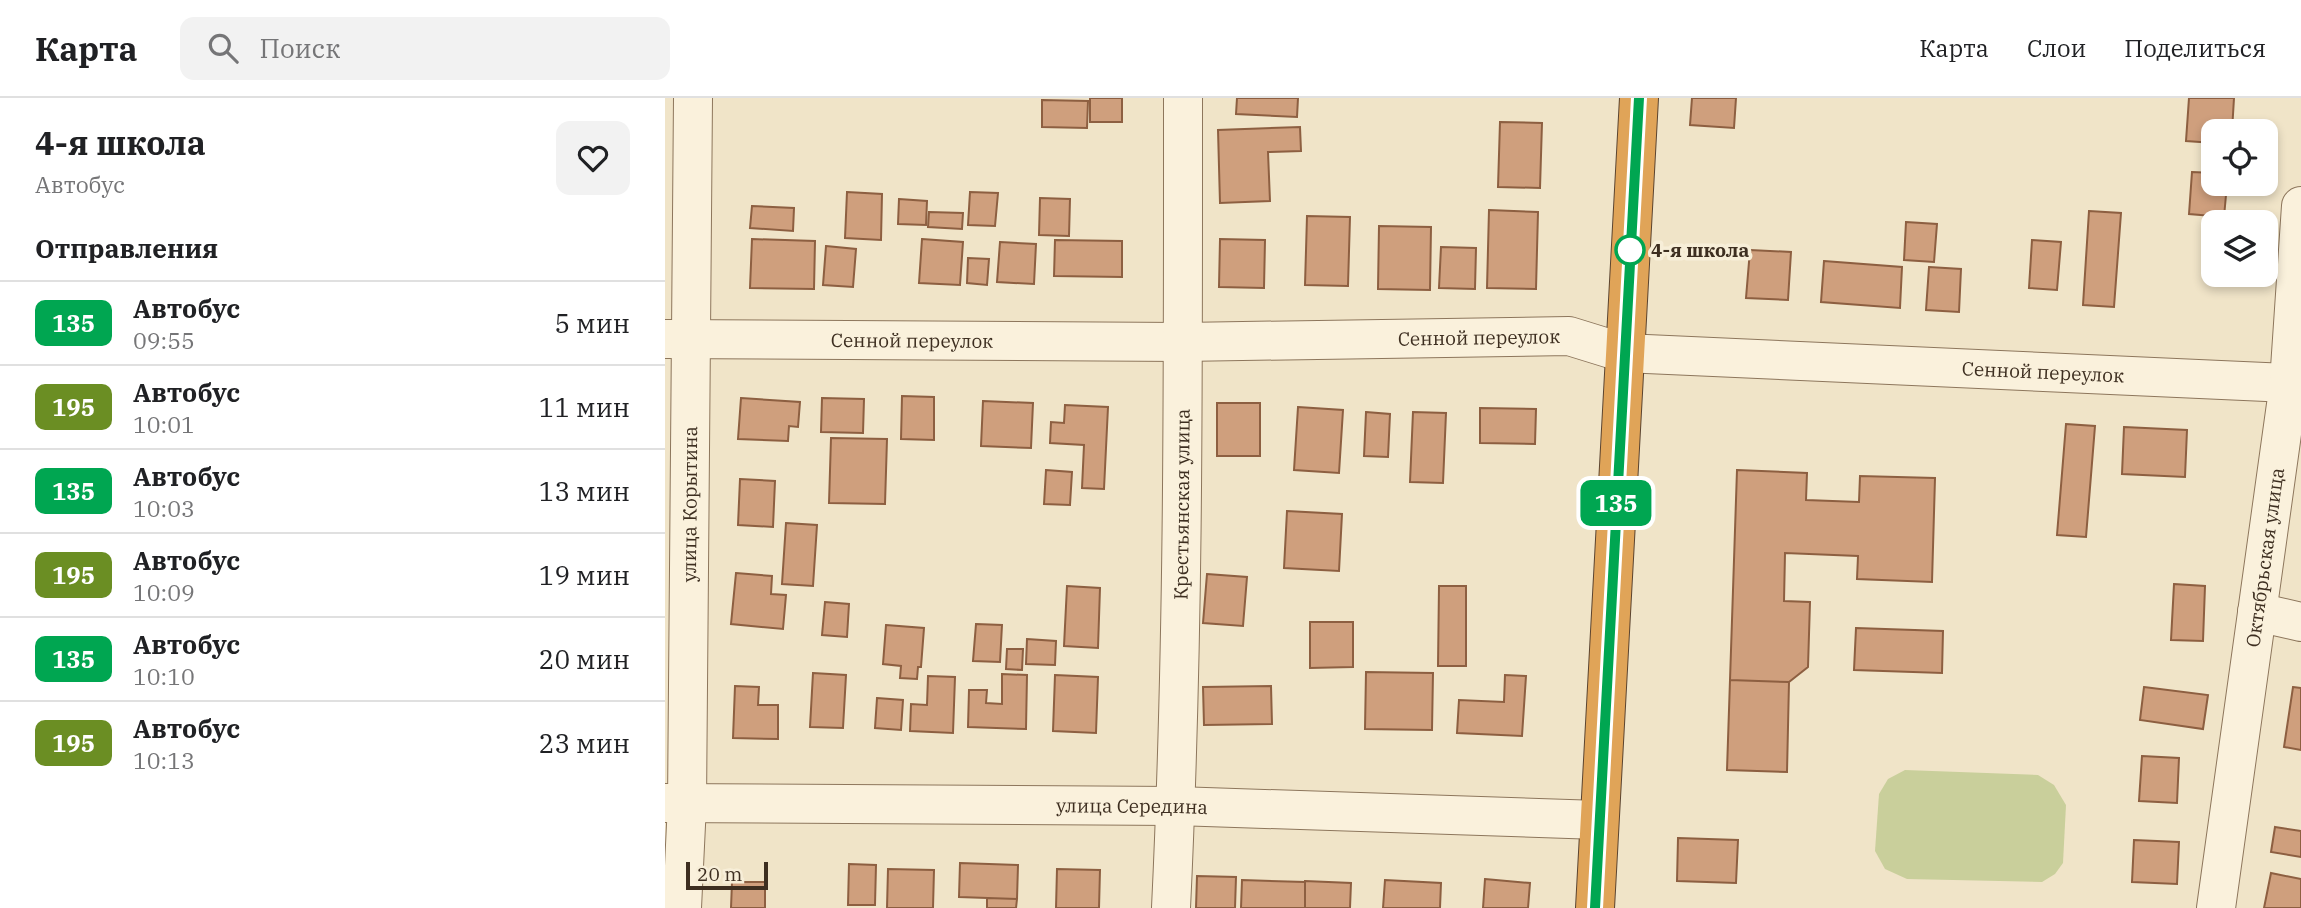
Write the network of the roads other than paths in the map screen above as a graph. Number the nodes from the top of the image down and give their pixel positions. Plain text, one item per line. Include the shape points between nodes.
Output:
1 (693, 98) edge
2 (1183, 98) edge
3 (1639, 98) edge
4 (2301, 206) edge
5 (679, 339) edge
6 (1183, 342) junction
7 (1624, 353) junction
8 (2289, 383) junction
9 (2257, 612) junction
10 (2301, 622) edge
11 (676, 803) edge
12 (1176, 807) junction
13 (1599, 820) junction
14 (683, 908) edge
15 (1171, 908) edge
16 (1595, 908) edge
17 (2216, 908) edge

1 - 5 street, улица Корытина
2 - 6 street, Крестьянская улица
3 - 7 highway
4 - 8 street, Октябрьская улица
5 - 6 street, Сенной переулок
5 - 11 street, улица Корытина
6 - 7 street, Сенной переулок via 1569,335
6 - 12 street, Крестьянская улица
7 - 8 street, Сенной переулок
7 - 13 highway
8 - 9 street, Октябрьская улица
9 - 10 street
9 - 17 street, Октябрьская улица
11 - 12 street, улица Середина
11 - 14 street, улица Корытина
12 - 13 street, улица Середина
12 - 15 street, Крестьянская улица
13 - 16 highway

